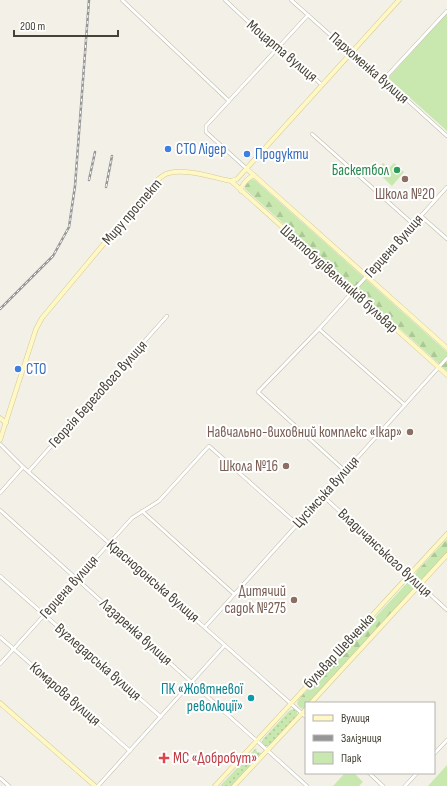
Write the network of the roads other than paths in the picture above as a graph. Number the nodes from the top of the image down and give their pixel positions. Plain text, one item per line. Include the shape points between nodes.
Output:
1 (122, 0) edge
2 (129, 0) edge
3 (225, 0) edge
4 (291, 0) edge
5 (399, 0) edge
6 (126, 4) junction
7 (447, 10) edge
8 (308, 15) junction
9 (279, 47) junction
10 (353, 51) junction
11 (384, 79) junction
12 (322, 85) junction
13 (229, 101) junction
14 (312, 134) dead end
15 (447, 136) edge
16 (247, 169) junction
17 (255, 176) junction
18 (231, 181) junction
19 (447, 187) edge
20 (241, 191) junction
21 (443, 192) junction
22 (446, 195) edge
23 (421, 216) junction
24 (413, 224) junction
25 (447, 239) edge
26 (366, 276) junction
27 (353, 291) junction
28 (167, 316) dead end
29 (319, 328) junction
30 (447, 348) edge
31 (447, 358) edge
32 (438, 368) junction
33 (447, 375) edge
34 (405, 405) junction
35 (0, 418) edge
36 (6, 423) junction
37 (0, 440) edge
38 (0, 444) edge
39 (23, 467) junction
40 (345, 471) junction
41 (29, 472) junction
42 (0, 493) edge
43 (323, 496) junction
44 (0, 510) edge
45 (142, 511) junction
46 (297, 524) junction
47 (447, 534) edge
48 (109, 542) junction
49 (447, 555) edge
50 (409, 575) junction
51 (0, 576) edge
52 (77, 579) junction
53 (420, 585) junction
54 (234, 594) junction
55 (447, 610) edge
56 (44, 615) junction
57 (205, 627) junction
58 (0, 637) edge
59 (225, 645) junction
60 (14, 649) junction
61 (0, 664) edge
62 (192, 682) junction
63 (312, 702) edge
64 (0, 703) edge
65 (292, 704) junction
66 (304, 715) edge
67 (160, 717) junction
68 (447, 740) edge
69 (257, 741) junction
70 (268, 750) junction
71 (130, 751) junction
72 (435, 753) edge
73 (370, 774) edge
74 (416, 774) edge
75 (0, 778) edge
76 (9, 786) edge
77 (97, 786) edge
78 (215, 786) edge
79 (234, 786) edge
80 (307, 786) edge
81 (383, 786) edge
82 (405, 786) edge

1 - 6 street
2 - 6 street
3 - 9 street, Моцарта вулиця via 273,45
4 - 8 street, Пархоменка вулиця
5 - 10 main road
6 - 13 street
7 - 11 street
8 - 9 street
8 - 10 street, Пархоменка вулиця via 346,49
9 - 12 street, Моцарта вулиця
9 - 13 street
10 - 11 street, Пархоменка вулиця
10 - 12 main road
11 - 15 street, Пархоменка вулиця
12 - 16 main road
13 - 16 street via 205,129
14 - 24 street
16 - 17 main road, Шахтобудівельників бульвар
16 - 18 main road
17 - 20 main road via 241,187
17 - 26 main road, Шахтобудівельників бульвар
18 - 20 main road, Шахтобудівельників бульвар
18 - 36 main road, Миру проспект via 189,172 176,172 162,176 156,182 42,318 36,329
19 - 21 street, Герцена вулиця
20 - 27 main road, Шахтобудівельників бульвар
21 - 22 street
21 - 23 street, Герцена вулиця
23 - 24 street, Герцена вулиця
23 - 25 street
24 - 26 street, Герцена вулиця
26 - 27 street, Герцена вулиця
26 - 30 main road, Шахтобудівельників бульвар
27 - 29 street, Герцена вулиця
27 - 32 main road, Шахтобудівельників бульвар
28 - 41 street, Георгія Берегового вулиця
29 - 34 street
29 - 40 street, Герцена вулиця via 258,392
31 - 32 street, Цусімська вулиця
32 - 33 main road, Шахтобудівельників бульвар
32 - 34 street, Цусімська вулиця
34 - 40 street, Цусімська вулиця
35 - 36 main road
36 - 37 main road, Миру проспект
38 - 39 street, Краснодонська вулиця
39 - 41 street, Краснодонська вулиця
39 - 42 street
40 - 43 street, Цусімська вулиця
41 - 48 street, Краснодонська вулиця
43 - 46 street, Цусімська вулиця
43 - 50 street, Владичанського вулиця
44 - 52 street, Лазаренка вулиця
45 - 46 street, Герцена вулиця via 159,501 210,446
45 - 48 street, Герцена вулиця
45 - 54 street
46 - 54 street, Цусімська вулиця
47 - 50 main road, бульвар Шевченка
48 - 52 street, Герцена вулиця
48 - 57 street, Краснодонська вулиця
49 - 53 main road, бульвар Шевченка
50 - 53 street, Владичанського вулиця
50 - 65 main road, бульвар Шевченка
51 - 56 street, Вугледарська вулиця
52 - 56 street, Герцена вулиця
52 - 62 street, Лазаренка вулиця
53 - 55 street, Владичанського вулиця
53 - 63 main road, бульвар Шевченка
54 - 57 street, Цусімська вулиця
56 - 60 street, Герцена вулиця
56 - 67 street, Вугледарська вулиця
57 - 59 street, Краснодонська вулиця
58 - 60 street, Комарова вулиця
59 - 62 street
59 - 65 street, Краснодонська вулиця
60 - 61 street, Герцена вулиця
60 - 71 street, Комарова вулиця
62 - 67 street
62 - 69 street, Лазаренка вулиця
64 - 77 main road
65 - 66 street, Краснодонська вулиця
65 - 69 main road, бульвар Шевченка
66 - 70 main road, бульвар Шевченка
67 - 71 street
68 - 72 street
69 - 70 street, Лазаренка вулиця
69 - 78 main road, бульвар Шевченка
70 - 79 main road, бульвар Шевченка
70 - 80 street, Лазаренка вулиця
71 - 77 street
73 - 81 street
74 - 82 street
75 - 76 street

